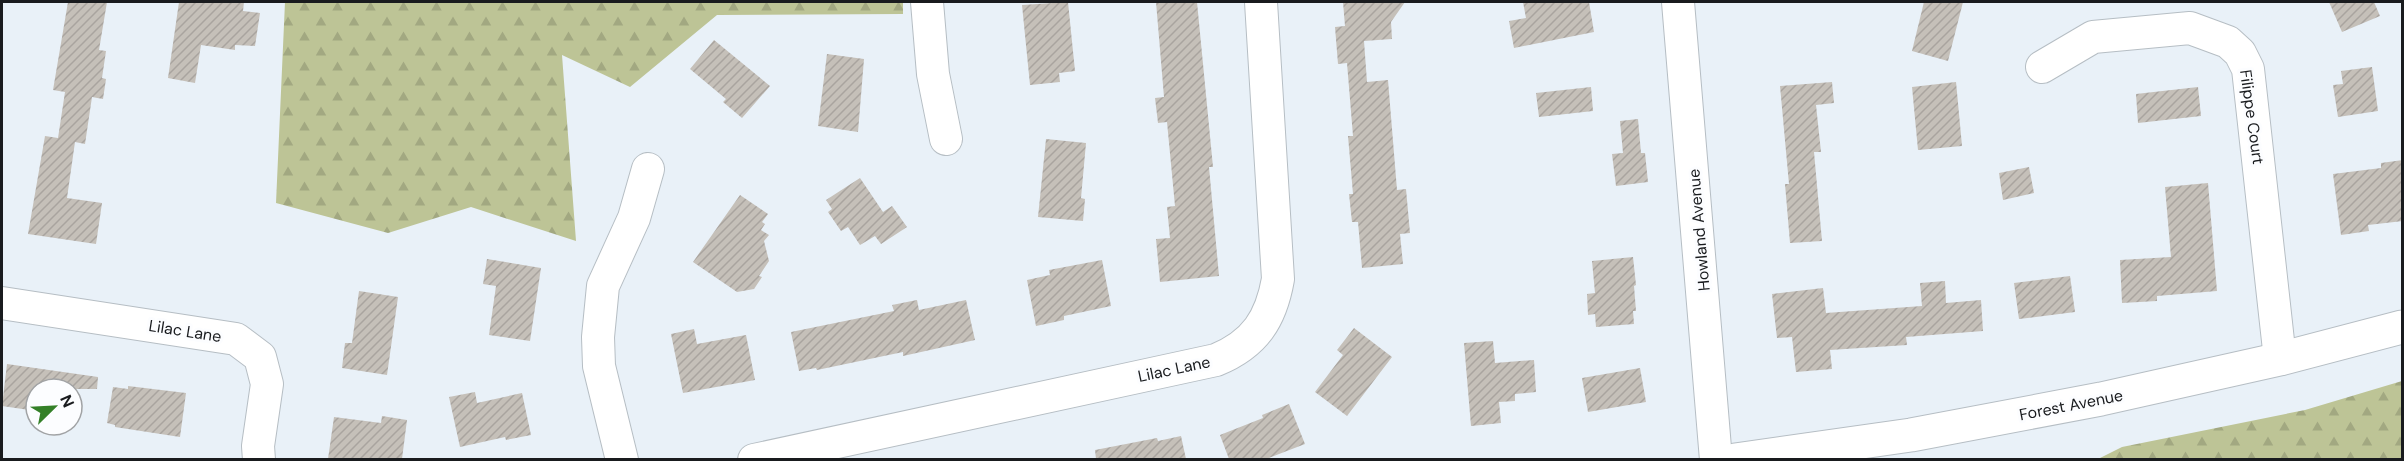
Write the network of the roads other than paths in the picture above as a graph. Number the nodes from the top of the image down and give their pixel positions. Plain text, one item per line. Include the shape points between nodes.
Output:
1 (927, 2) edge
2 (1261, 2) edge
3 (1678, 2) edge
4 (2042, 67) dead end
5 (946, 139) dead end
6 (648, 169) dead end
7 (2, 303) edge
8 (2403, 327) edge
9 (2280, 359) junction
10 (259, 459) edge
11 (622, 459) edge
12 (754, 459) edge
13 (1716, 459) edge
14 (1735, 459) edge

1 - 5 street via 933,74
2 - 12 street, Lilac Lane via 1278,279 1265,322 1250,340 1216,360
3 - 13 street, Howland Avenue
4 - 9 street, Filippe Court via 2093,37 2190,28 2228,42 2240,53 2248,69
6 - 11 street via 634,218 603,286 598,337 599,366
7 - 10 street, Lilac Lane via 236,339 261,357 267,384
8 - 9 main road, Forest Avenue
9 - 14 main road, Forest Avenue via 2101,399 1911,435

